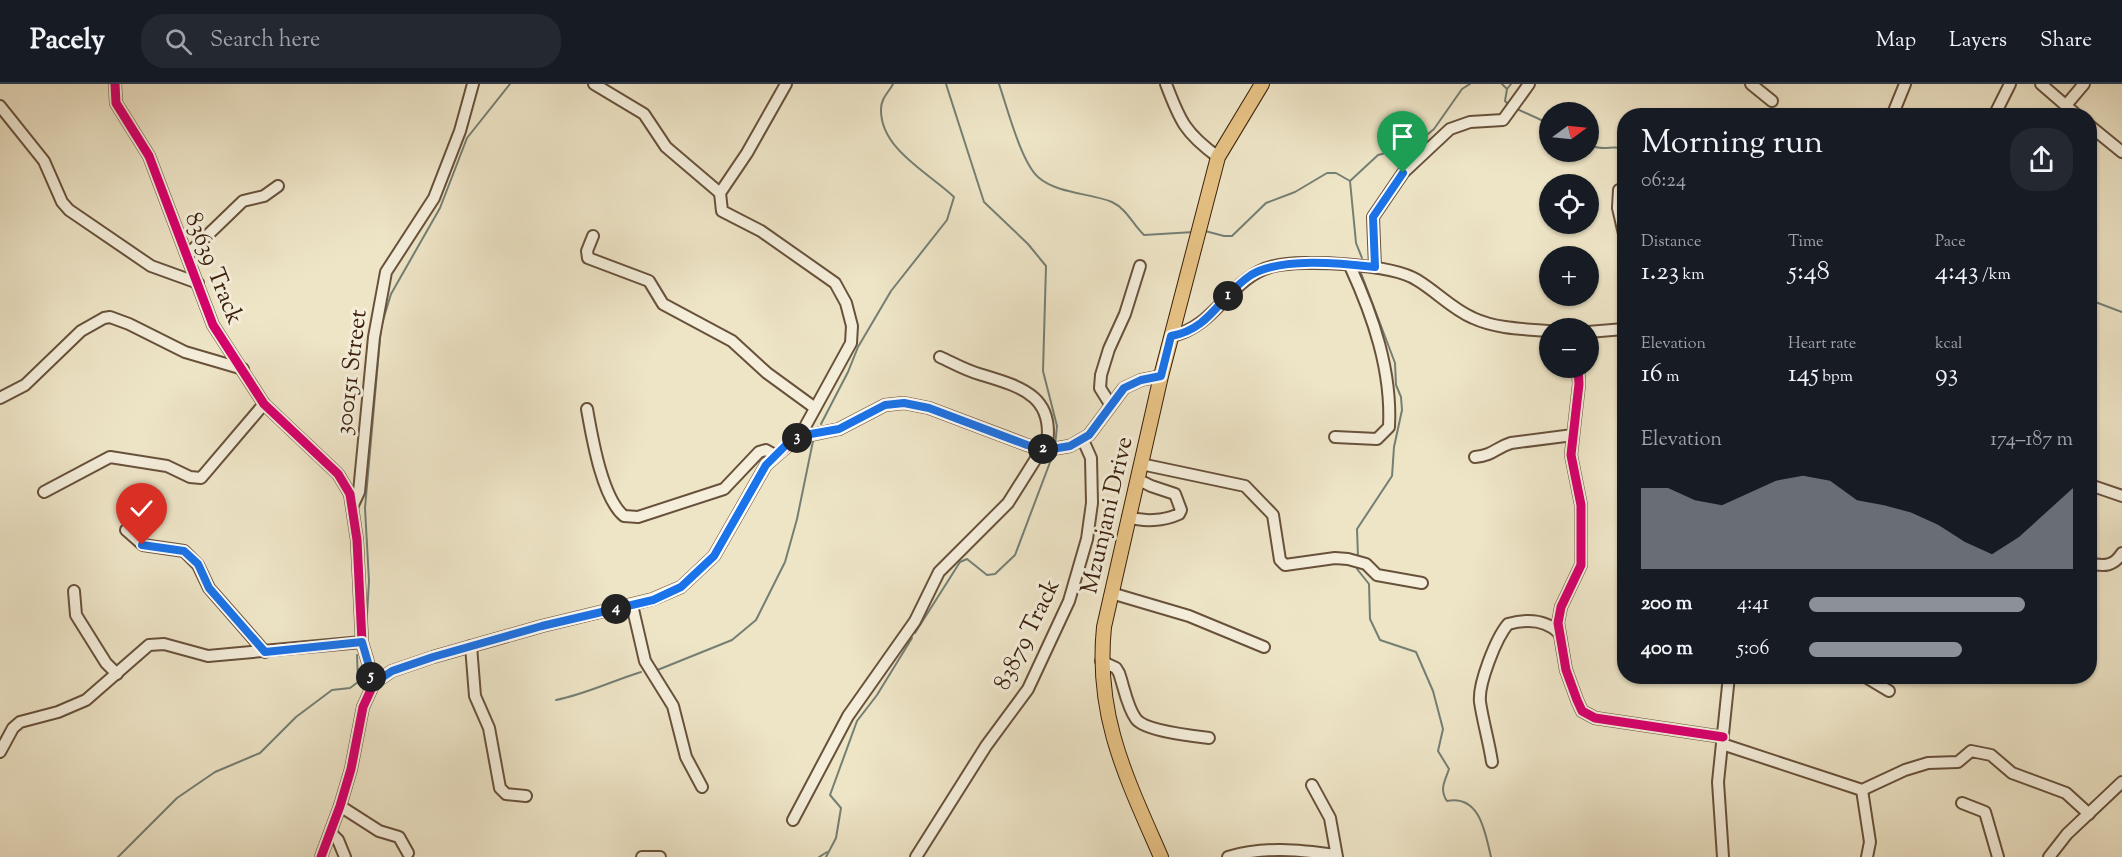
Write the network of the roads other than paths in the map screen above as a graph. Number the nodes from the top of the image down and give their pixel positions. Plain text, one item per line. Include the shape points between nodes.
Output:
1 (115, 84) edge
2 (473, 84) edge
3 (594, 84) edge
4 (786, 84) edge
5 (1166, 84) edge
6 (1262, 84) edge
7 (1528, 84) edge
8 (1751, 84) edge
9 (1905, 84) edge
10 (2010, 84) edge
11 (2041, 84) edge
12 (2084, 84) edge
13 (1772, 101) dead end
14 (2067, 105) junction
15 (0, 106) edge
16 (1895, 108) edge
17 (1998, 108) edge
18 (2070, 108) edge
19 (2097, 132) edge
20 (2122, 152) edge
21 (1218, 157) junction
22 (278, 186) dead end
23 (720, 192) junction
24 (593, 236) dead end
25 (187, 255) junction
26 (1140, 266) dead end
27 (1350, 266) junction
28 (1375, 267) junction
29 (198, 284) junction
30 (1539, 330) edge
31 (1617, 330) edge
32 (1599, 331) edge
33 (1171, 336) junction
34 (940, 357) dead end
35 (243, 369) junction
36 (1161, 376) junction
37 (1579, 378) edge
38 (0, 398) edge
39 (264, 404) junction
40 (1110, 404) junction
41 (815, 408) junction
42 (587, 409) dead end
43 (805, 435) junction
44 (1573, 435) junction
45 (1335, 437) dead end
46 (1083, 440) junction
47 (1044, 449) junction
48 (775, 456) junction
49 (1475, 457) dead end
50 (1141, 464) junction
51 (1137, 479) junction
52 (2097, 487) edge
53 (44, 492) dead end
54 (2122, 496) edge
55 (353, 505) junction
56 (1128, 517) junction
57 (126, 530) dead end
58 (2122, 554) edge
59 (2097, 564) edge
60 (1422, 583) dead end
61 (74, 591) dead end
62 (1111, 593) junction
63 (632, 605) junction
64 (1559, 633) junction
65 (362, 642) junction
66 (471, 646) junction
67 (1264, 647) dead end
68 (265, 652) junction
69 (1101, 661) junction
70 (117, 674) junction
71 (374, 683) junction
72 (1728, 684) edge
73 (1877, 684) edge
74 (1888, 691) dead end
75 (1209, 738) dead end
76 (1723, 740) junction
77 (0, 752) edge
78 (1492, 762) dead end
79 (2122, 782) edge
80 (1312, 785) dead end
81 (702, 787) dead end
82 (1862, 790) junction
83 (526, 796) dead end
84 (1962, 803) dead end
85 (340, 806) junction
86 (2089, 814) junction
87 (794, 820) dead end
88 (331, 833) junction
89 (408, 853) dead end
90 (1337, 856) edge
91 (321, 857) edge
92 (345, 857) edge
93 (642, 857) edge
94 (660, 857) edge
95 (916, 857) edge
96 (1161, 857) edge
97 (1228, 857) edge
98 (1723, 857) edge
99 (1867, 857) edge
100 (1998, 857) edge
101 (2049, 857) edge

1 - 25 street, 83639 Track via 116,103 149,156
2 - 55 street, 300151 Street via 434,198 386,272 374,337 358,492
3 - 23 street via 644,114 666,147
4 - 23 street
5 - 21 street via 1180,122 1194,140
6 - 21 main road, Mzunjani Drive
7 - 28 street via 1500,122 1470,123 1450,129 1403,173 1373,217
8 - 13 street
9 - 16 street
10 - 17 street
11 - 14 street
12 - 14 street
14 - 18 street
15 - 29 street via 38,152 69,210 151,266
19 - 20 street
21 - 33 main road, Mzunjani Drive
22 - 25 street via 264,196 243,201
23 - 41 street via 722,211 774,240 835,283 842,294 853,336
24 - 41 street via 588,258 649,281 663,304 732,340 767,373
25 - 29 street, 83639 Track
26 - 40 street via 1101,375 1100,388
27 - 28 street
27 - 33 street via 1288,263 1259,271 1237,286 1196,328
27 - 45 street via 1373,318 1389,427 1377,439
28 - 30 street via 1410,276 1454,308 1493,326
29 - 35 street, 83639 Track via 213,325
31 - 32 street
33 - 36 main road, Mzunjani Drive
34 - 47 street via 1035,398 1048,421
35 - 38 street via 184,352 129,324 104,318 81,331 26,385
35 - 39 street, 83639 Track
36 - 40 street via 1130,384
36 - 50 main road, Mzunjani Drive
37 - 44 street
39 - 53 street via 201,478 167,466 110,457
39 - 55 street, 83639 Track via 338,474
40 - 46 street
41 - 43 street
42 - 48 street via 611,499 624,516 651,514 715,493 729,485 759,452 766,450
43 - 47 street via 839,429 885,405 904,403 929,408
43 - 48 street
44 - 49 street via 1511,443 1492,454
44 - 64 street via 1572,467 1581,505 1581,564 1559,613
46 - 47 street
46 - 95 street, 83879 Track via 1091,458 1092,503 1087,539 1069,601 1028,689 980,755
47 - 87 street via 1008,503 942,569 915,621 848,716
48 - 63 street via 702,570 681,587
50 - 51 main road, Mzunjani Drive
50 - 60 street via 1245,486 1275,520 1285,565 1348,558 1366,564 1377,575
51 - 56 main road, Mzunjani Drive
51 - 56 street via 1175,494 1181,510 1170,517 1144,521
52 - 54 street
55 - 65 street, 300151 Street
56 - 62 main road, Mzunjani Drive
57 - 68 street via 142,545 184,551 198,564 209,588
58 - 59 street via 2109,565
61 - 70 street via 76,615
62 - 67 street via 1189,616
62 - 69 main road, Mzunjani Drive
63 - 66 street
63 - 81 street via 645,661 673,706 686,757
64 - 76 street via 1566,670 1587,714
64 - 78 street via 1530,620 1508,624 1502,632 1480,699
65 - 68 street
65 - 71 street, 300151 Street
66 - 71 street via 392,671
66 - 83 street via 475,696 490,732 500,788 506,794
68 - 70 street via 208,656 156,644 144,649
69 - 75 street via 1116,668 1140,723 1179,735
69 - 96 main road, Mzunjani Drive via 1104,705 1113,738
70 - 77 street via 79,704 20,722
71 - 85 street via 363,706
72 - 76 street
73 - 74 street
76 - 82 street via 1779,765
76 - 98 street via 1717,799
79 - 86 street
80 - 90 street via 1330,818
82 - 86 street via 1905,770 1933,762 1958,762 1969,752 1978,751 1996,759 2012,773 2066,793
82 - 99 street via 1869,838
84 - 100 street via 1985,812
85 - 88 street
85 - 89 street via 379,831 399,837
86 - 101 street
88 - 91 street
88 - 92 street via 339,840
90 - 97 street via 1266,850
93 - 94 street

